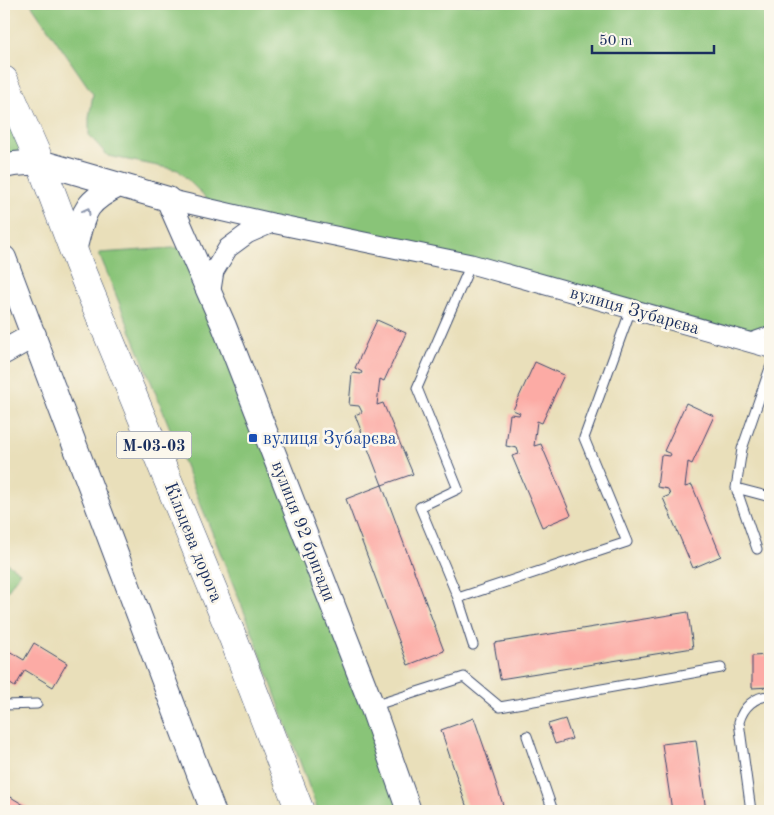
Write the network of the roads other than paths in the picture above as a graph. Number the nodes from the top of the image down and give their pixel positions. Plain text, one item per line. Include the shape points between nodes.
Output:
1 (4, 80) edge
2 (40, 162) junction
3 (4, 166) edge
4 (119, 185) junction
5 (168, 199) junction
6 (272, 223) junction
7 (74, 251) junction
8 (4, 258) edge
9 (471, 264) junction
10 (210, 296) junction
11 (631, 309) junction
12 (770, 331) edge
13 (34, 335) junction
14 (742, 340) junction
15 (770, 348) edge
16 (4, 352) edge
17 (770, 368) edge
18 (736, 488) junction
19 (770, 497) edge
20 (757, 549) dead end
21 (458, 598) junction
22 (474, 645) dead end
23 (721, 668) dead end
24 (770, 696) edge
25 (37, 704) dead end
26 (4, 705) edge
27 (372, 706) junction
28 (527, 736) dead end
29 (213, 811) edge
30 (300, 811) edge
31 (409, 811) edge
32 (553, 811) edge
33 (751, 811) edge

1 - 2 highway, Кільцева дорога / М-03-03
2 - 3 street, вулиця Зубарєва
2 - 4 street, вулиця Зубарєва
2 - 7 highway, Кільцева дорога / М-03-03
4 - 5 street, вулиця Зубарєва
7 -> 4 street via 87,209 95,199
5 - 6 street, вулиця Зубарєва
5 - 10 street, вулиця 92 бригади
6 - 9 street, вулиця Зубарєва
6 - 10 street via 247,234 228,248 214,271
7 - 30 highway, Кільцева дорога / М-03-03 via 233,638
8 - 13 street
9 - 11 street, вулиця Зубарєва
9 - 21 lane via 418,388 458,489 420,507
10 - 27 street, вулиця 92 бригади
11 - 14 street, вулиця Зубарєва
11 - 21 lane via 584,438 627,542
12 - 14 lane
13 - 16 street
13 - 29 street
14 - 15 street, вулиця Зубарєва
17 - 18 lane via 742,449
18 - 19 lane
18 - 20 lane
21 - 22 lane
23 - 27 lane via 500,707 464,677
24 - 33 lane via 752,702 739,722
25 - 26 lane
27 - 31 street, вулиця 92 бригади
28 - 32 lane

